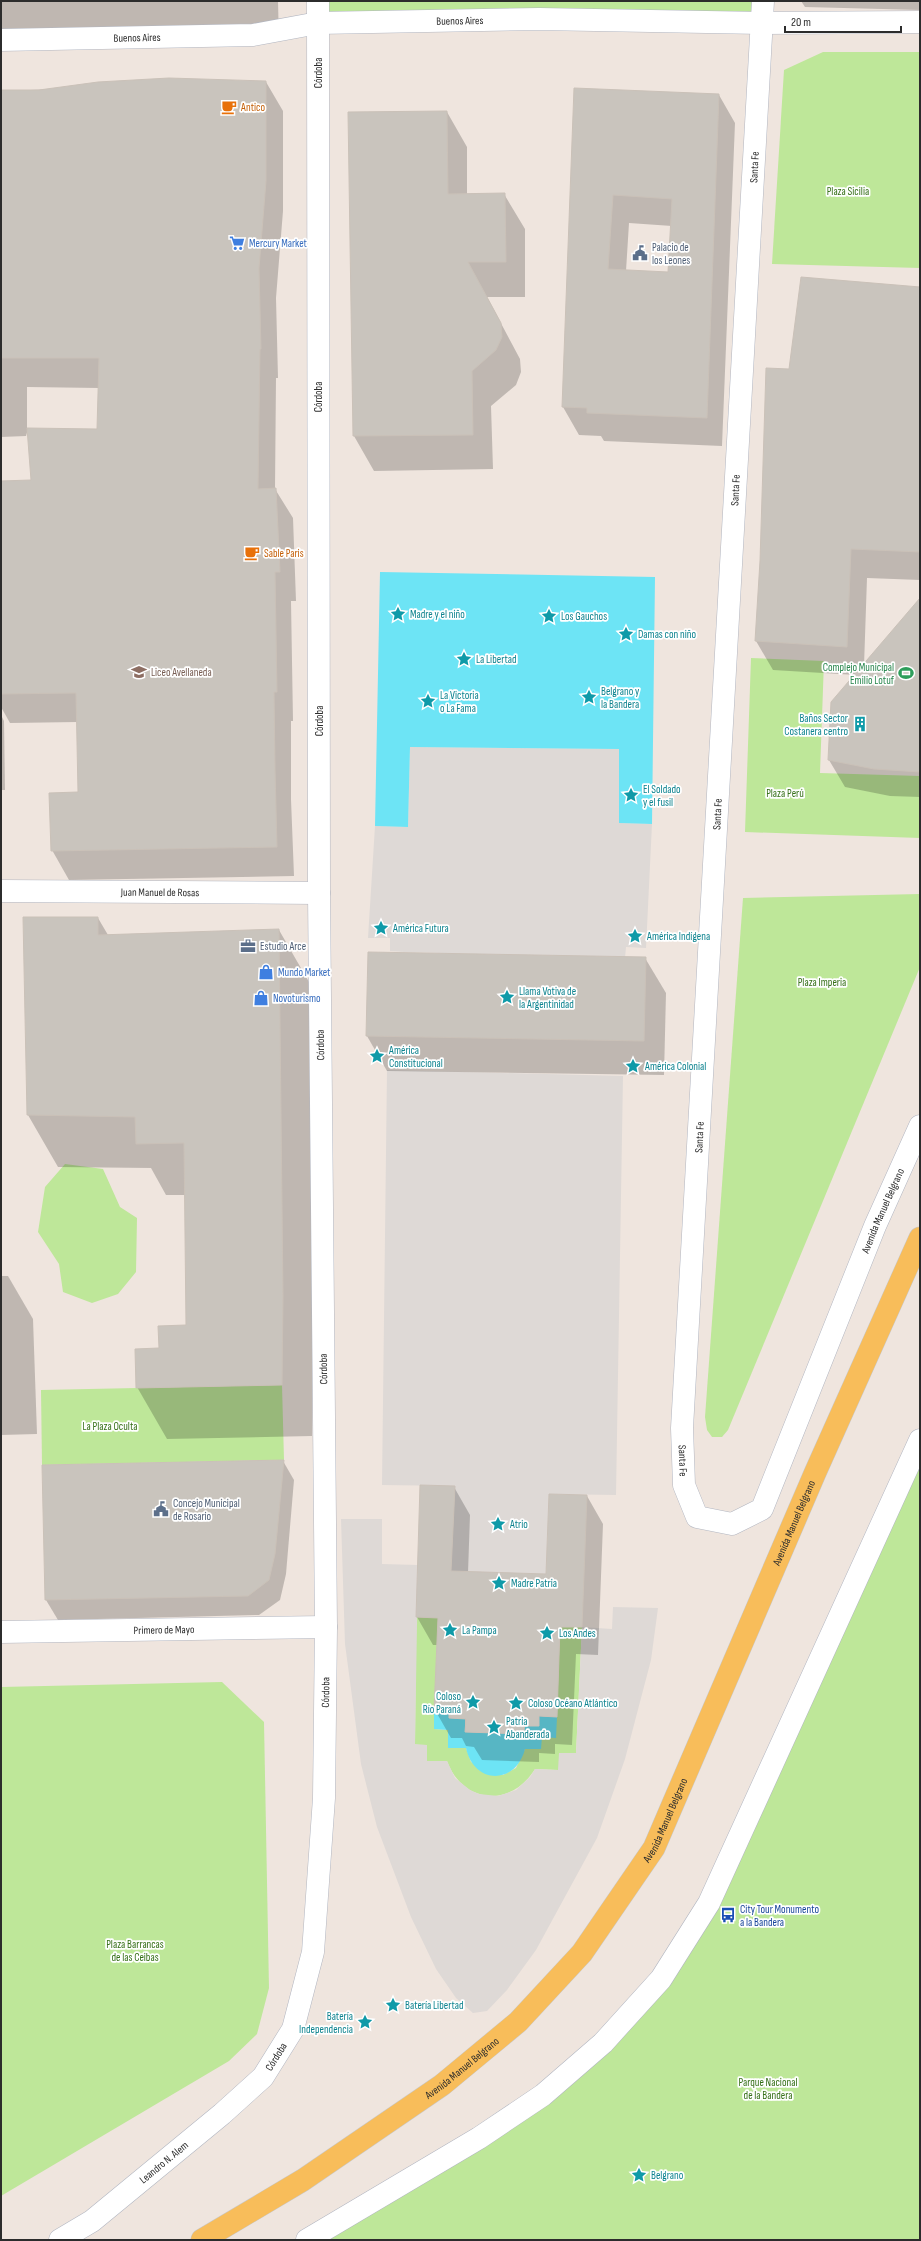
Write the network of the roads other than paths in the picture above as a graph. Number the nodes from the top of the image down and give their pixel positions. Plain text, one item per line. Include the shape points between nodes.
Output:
1 (318, 1) edge
2 (763, 1) edge
3 (920, 22) edge
4 (318, 23) junction
5 (762, 23) junction
6 (1, 40) edge
7 (1, 891) edge
8 (319, 893) junction
9 (920, 1126) edge
10 (920, 1238) edge
11 (920, 1440) edge
12 (776, 1473) joint
13 (326, 1627) junction
14 (1, 1632) edge
15 (263, 2077) joint
16 (60, 2240) edge
17 (202, 2240) edge
18 (307, 2240) edge

1 - 4 street, Córdoba
2 - 5 street, Santa Fe
3 - 5 street, Buenos Aires
4 - 5 street, Buenos Aires via 539,19
4 - 6 street, Buenos Aires via 253,35
4 - 8 street, Córdoba
5 - 12 street, Santa Fe via 682,1428 684,1485 697,1517 732,1524 762,1509
7 - 8 street, Juan Manuel de Rosas
8 - 13 street, Córdoba
9 - 12 street, Avenida Manuel Belgrano via 875,1226
10 - 17 main road, Avenida Manuel Belgrano via 815,1473 654,1848 582,1953 518,2022 442,2085 303,2180
11 - 18 street via 709,1904 661,1979 603,2043 543,2095 479,2138
13 - 14 street, Primero de Mayo
13 - 15 street, Córdoba via 324,1798 313,1952 293,2029
15 - 16 street, Leandro N. Alem via 92,2221

